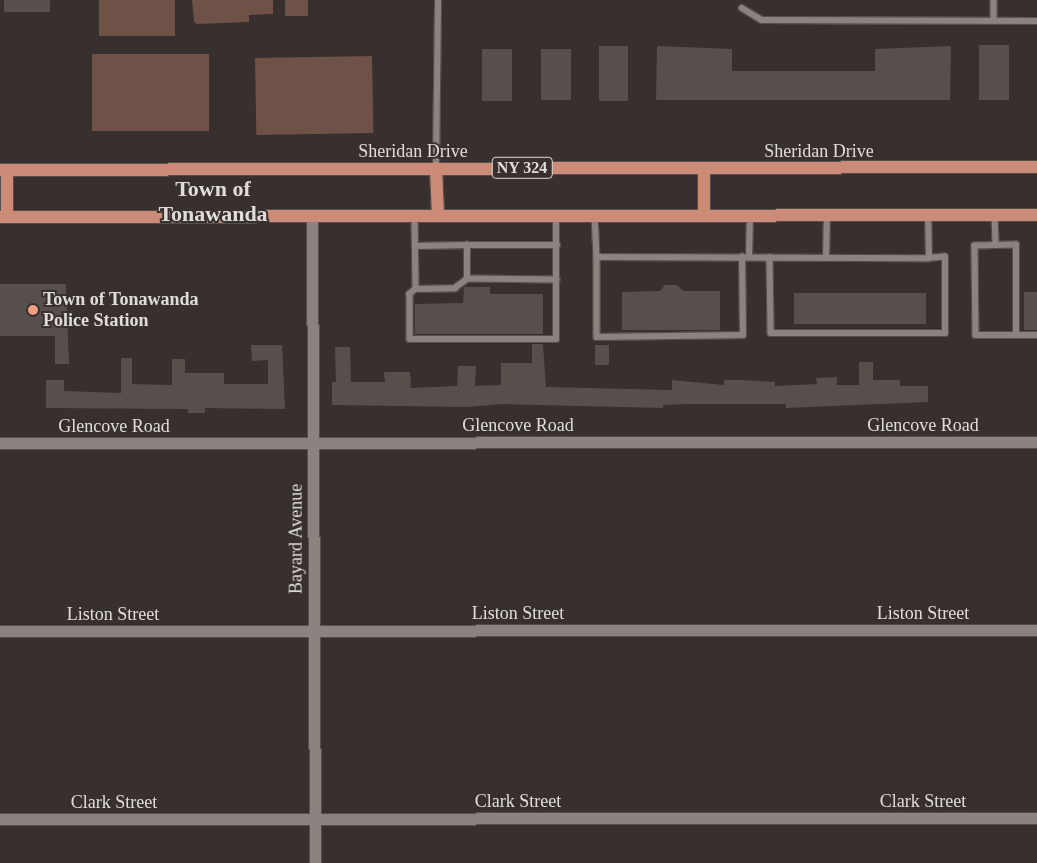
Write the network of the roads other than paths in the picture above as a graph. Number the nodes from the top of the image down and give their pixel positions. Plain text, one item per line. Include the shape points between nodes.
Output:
1 (438, 0) edge
2 (994, 0) edge
3 (742, 8) dead end
4 (994, 21) junction
5 (1037, 21) edge
6 (1037, 167) edge
7 (436, 168) junction
8 (704, 168) junction
9 (3, 170) edge
10 (750, 215) junction
11 (827, 215) junction
12 (928, 215) junction
13 (995, 215) junction
14 (1037, 215) edge
15 (312, 216) junction
16 (415, 216) junction
17 (438, 216) junction
18 (556, 216) junction
19 (595, 216) junction
20 (704, 216) junction
21 (4, 217) edge
22 (467, 245) junction
23 (557, 245) junction
24 (996, 245) junction
25 (416, 246) junction
26 (826, 256) junction
27 (745, 257) junction
28 (770, 257) junction
29 (598, 258) junction
30 (929, 258) junction
31 (467, 279) junction
32 (557, 280) junction
33 (416, 289) junction
34 (1016, 335) junction
35 (1037, 335) edge
36 (1037, 442) edge
37 (0, 443) edge
38 (313, 443) junction
39 (1037, 630) edge
40 (0, 631) edge
41 (314, 631) junction
42 (1037, 818) edge
43 (0, 819) edge
44 (314, 819) junction
45 (315, 863) edge

1 - 7 lane
2 - 4 lane
3 - 4 lane via 762,20
4 - 5 lane
6 - 8 main road, Sheridan Drive / NY 324
7 - 8 main road, Sheridan Drive / NY 324
7 - 9 main road, Sheridan Drive / NY 324
7 - 17 main road
8 - 20 main road
9 - 21 main road
10 - 11 main road
10 - 20 main road
10 - 27 lane
11 - 12 main road
11 - 26 lane
12 - 13 main road
12 - 30 lane
13 - 14 main road
13 - 24 lane
15 - 16 main road
15 - 21 main road
15 - 38 street, Bayard Avenue
16 - 17 main road
16 - 25 lane
17 - 18 main road
18 - 19 main road
18 - 23 lane
19 - 20 main road
19 - 29 lane
22 - 23 lane
22 - 25 lane
22 - 31 lane
23 - 32 lane
24 - 34 lane via 1016,245
24 - 34 lane via 975,246 976,335
25 - 33 lane
26 - 28 lane
26 - 30 lane
27 - 28 lane
27 - 29 lane
27 - 29 lane via 743,335 598,337
28 - 30 lane via 771,333 945,333 945,257
31 - 32 lane
31 - 33 lane via 456,288
32 - 33 lane via 556,339 410,339 410,294
34 - 35 lane
36 - 38 street, Glencove Road
37 - 38 street, Glencove Road
38 - 41 street, Bayard Avenue
39 - 41 street, Liston Street
40 - 41 street, Liston Street
41 - 44 street, Bayard Avenue
42 - 44 street, Clark Street
43 - 44 street, Clark Street
44 - 45 street, Bayard Avenue

